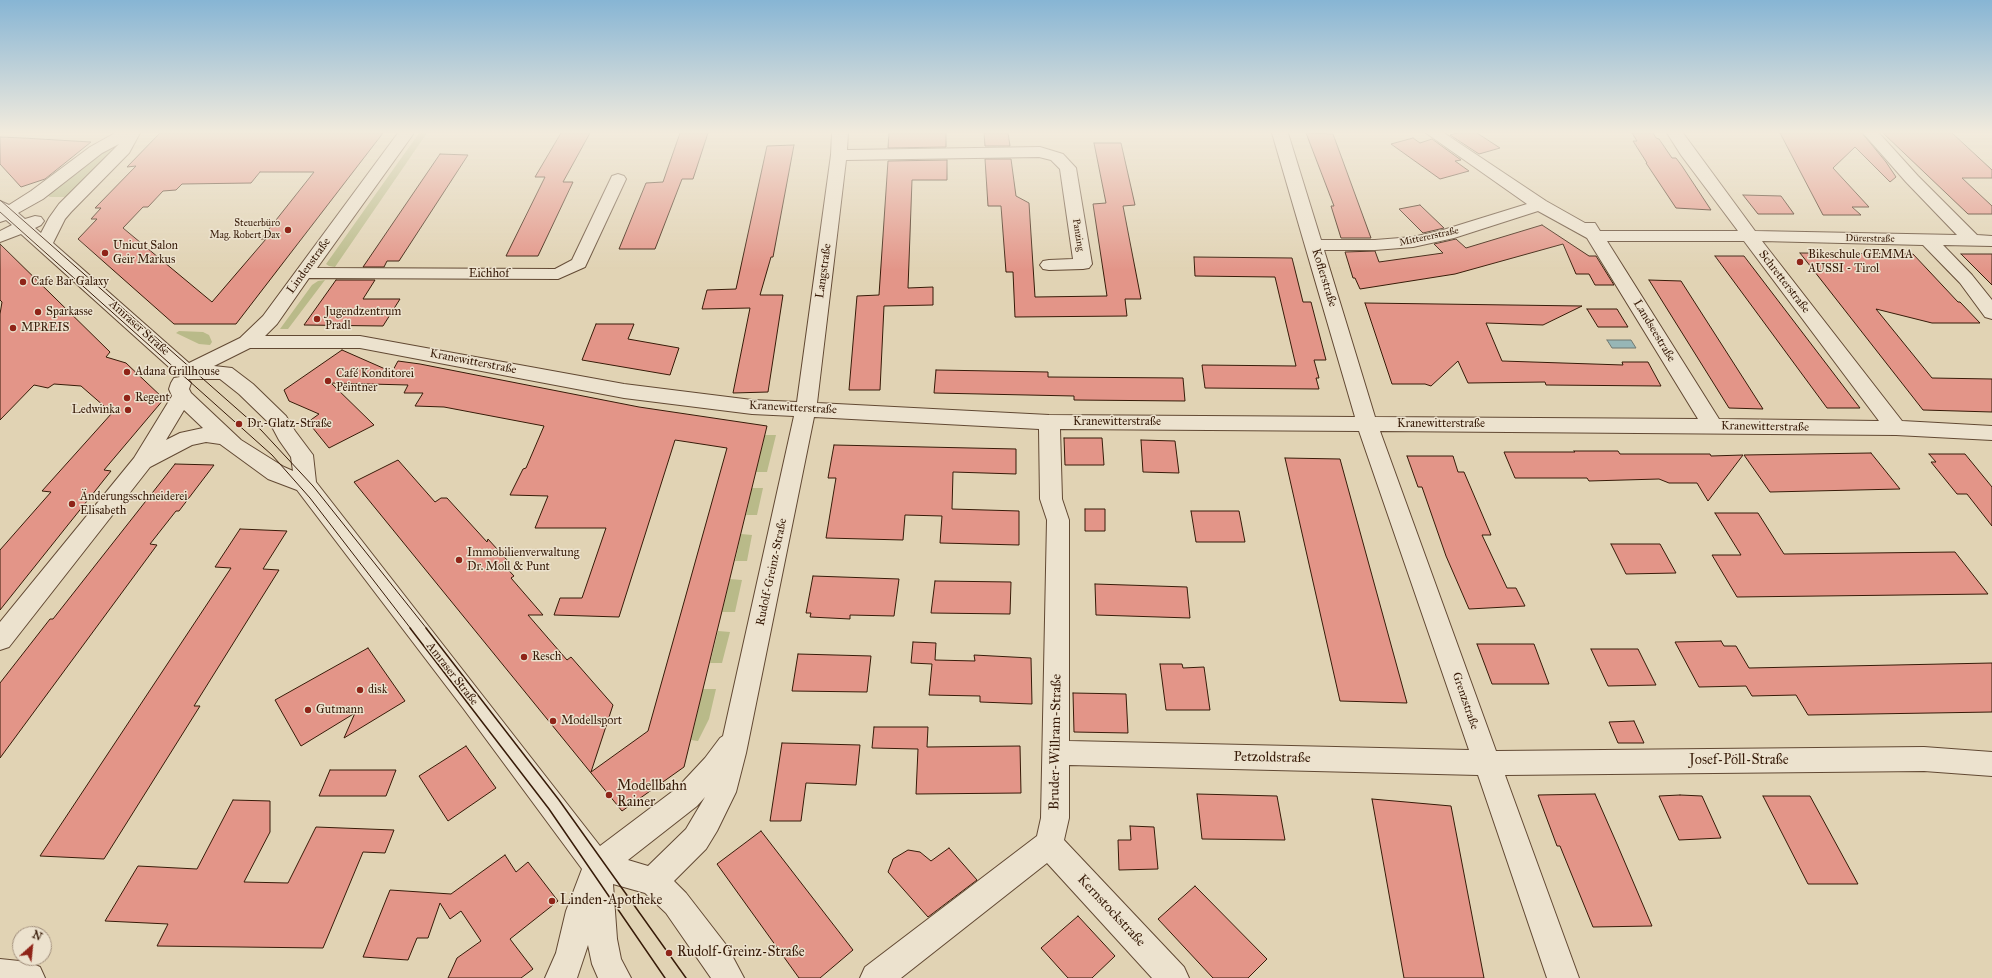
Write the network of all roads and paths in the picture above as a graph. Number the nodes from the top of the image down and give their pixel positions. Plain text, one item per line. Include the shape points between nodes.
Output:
1 (58, 179) edge
2 (95, 179) edge
3 (372, 179) edge
4 (618, 179) dead end
5 (836, 179) edge
6 (1070, 179) edge
7 (1294, 179) edge
8 (1501, 179) edge
9 (1708, 179) edge
10 (1912, 179) edge
11 (1540, 205) junction
12 (65, 208) junction
13 (2, 212) edge
14 (1580, 216) junction
15 (24, 227) junction
16 (1596, 236) junction
17 (1658, 236) junction
18 (1749, 236) junction
19 (0, 237) edge
20 (1929, 241) junction
21 (1973, 241) junction
22 (1992, 241) edge
23 (44, 243) junction
24 (1314, 245) junction
25 (1049, 265) dead end
26 (303, 273) junction
27 (1992, 313) edge
28 (247, 342) junction
29 (187, 372) junction
30 (182, 396) junction
31 (806, 408) junction
32 (1049, 422) junction
33 (1367, 423) junction
34 (1713, 426) junction
35 (1896, 428) junction
36 (1992, 433) edge
37 (227, 438) junction
38 (142, 463) junction
39 (305, 484) junction
40 (0, 640) edge
41 (736, 736) junction
42 (1057, 753) junction
43 (1487, 763) junction
44 (1992, 764) edge
45 (1049, 844) junction
46 (597, 866) junction
47 (653, 882) junction
48 (0, 974) edge
49 (28, 978) edge
50 (561, 978) edge
51 (615, 978) edge
52 (728, 978) edge
53 (876, 978) edge
54 (1173, 978) edge
55 (1563, 978) edge

1 - 13 street via 37,195
2 - 12 street
3 - 26 street, Lindenstraße
4 - 26 street, Eichhof via 579,263 558,274
5 - 31 street, Langstraße
6 - 25 street, Panzing via 1083,264
7 - 24 street, Koflerstraße
8 - 11 street
9 - 18 street, Schretterstraße via 1745,227
10 - 21 street
11 - 14 street
11 - 16 street
11 - 24 street, Mittererstraße via 1418,241 1375,246
12 - 15 street
12 - 23 street
13 - 15 street, Amraser Straße
14 - 16 street, Landseestraße
14 - 17 street
15 - 19 street
15 - 23 street, Amraser Straße
16 - 17 street
16 - 34 street, Landseestraße via 1669,359
17 - 18 street
18 - 20 street, Dürerstraße
18 - 35 street, Schretterstraße
20 - 21 street, Dürerstraße
20 - 27 street via 1966,279
21 - 22 street, Dürerstraße
23 - 29 street, Amraser Straße
24 - 33 street, Koflerstraße
26 - 28 street, Lindenstraße via 270,320
28 - 29 street, Lindenstraße
28 - 31 street, Kranewitterstraße via 360,342 624,390 752,407
29 - 30 street via 179,389
29 - 39 street via 225,373 255,397 279,421 286,435 302,455
30 - 37 street
30 - 38 street
31 - 32 street, Kranewitterstraße
31 - 41 street, Rudolf-Greinz-Straße
32 - 33 street, Kranewitterstraße
32 - 42 street, Bruder-Willram-Straße via 1051,499 1058,520
33 - 34 street, Kranewitterstraße
33 - 43 street, Grenzstraße
34 - 35 street, Kranewitterstraße
35 - 36 street, Kranewitterstraße
37 - 38 street via 206,434 187,438
37 - 39 street via 276,474
38 - 40 street
39 - 46 street, Amraser Straße
41 - 46 street, Rudolf-Greinz-Straße via 715,767 687,797
41 - 47 street, Rudolf-Greinz-Straße via 717,805 696,839
42 - 43 street, Petzoldstraße
42 - 45 street, Bruder-Willram-Straße via 1055,818
43 - 44 street, Josef-Pöll-Straße via 1924,759
43 - 55 street, Grenzstraße
45 - 53 street
45 - 54 street, Kernstockstraße
46 - 47 street
46 - 50 street
46 - 51 street via 602,939 607,964
47 - 52 street via 676,903 716,957
48 - 49 street

